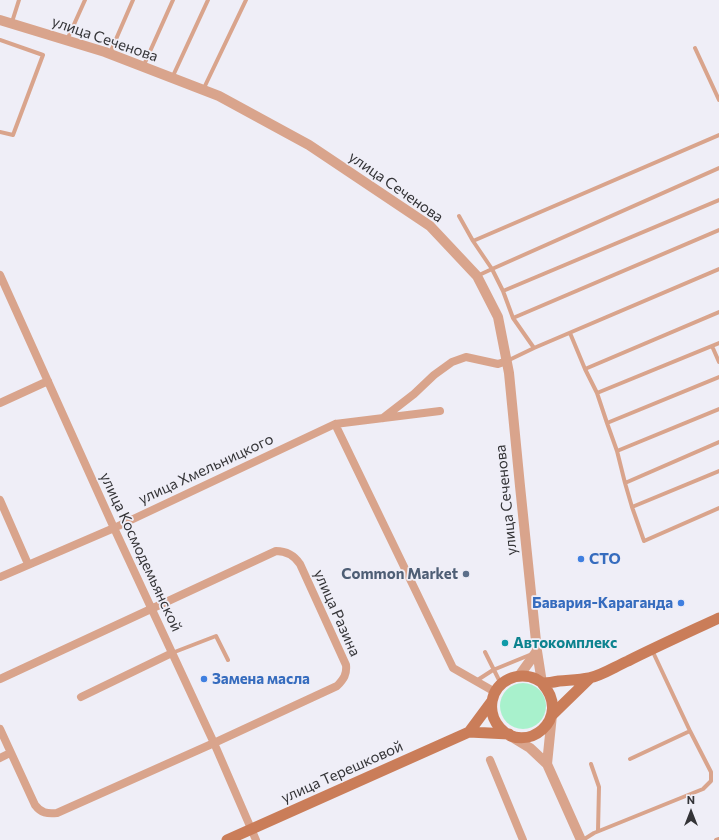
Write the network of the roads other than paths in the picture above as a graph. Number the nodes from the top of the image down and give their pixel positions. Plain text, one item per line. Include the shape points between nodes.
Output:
1 (19, 0) edge
2 (85, 0) edge
3 (134, 0) edge
4 (173, 0) edge
5 (208, 0) edge
6 (246, 0) edge
7 (0, 20) edge
8 (11, 24) junction
9 (0, 40) edge
10 (67, 40) junction
11 (695, 48) dead end
12 (110, 54) junction
13 (143, 67) junction
14 (172, 78) junction
15 (203, 90) junction
16 (719, 100) edge
17 (0, 132) edge
18 (719, 135) edge
19 (719, 168) edge
20 (719, 200) edge
21 (459, 216) dead end
22 (719, 230) edge
23 (473, 241) junction
24 (492, 269) junction
25 (719, 269) edge
26 (0, 275) edge
27 (477, 276) junction
28 (503, 291) junction
29 (719, 312) edge
30 (513, 318) junction
31 (570, 333) junction
32 (719, 343) edge
33 (712, 346) junction
34 (534, 348) junction
35 (507, 361) junction
36 (719, 362) edge
37 (585, 369) junction
38 (719, 377) edge
39 (48, 381) junction
40 (598, 393) junction
41 (0, 403) edge
42 (719, 409) edge
43 (440, 411) dead end
44 (381, 419) junction
45 (608, 423) junction
46 (335, 424) junction
47 (719, 442) edge
48 (617, 451) junction
49 (719, 471) edge
50 (625, 483) junction
51 (0, 500) edge
52 (632, 507) junction
53 (719, 508) edge
54 (114, 528) junction
55 (28, 564) junction
56 (0, 577) edge
57 (151, 608) junction
58 (719, 618) edge
59 (652, 650) junction
60 (538, 651) junction
61 (485, 652) dead end
62 (172, 653) junction
63 (228, 660) dead end
64 (493, 670) junction
65 (519, 676) junction
66 (0, 678) edge
67 (590, 678) junction
68 (476, 681) junction
69 (542, 683) junction
70 (496, 692) junction
71 (81, 697) dead end
72 (552, 715) junction
73 (0, 729) edge
74 (690, 731) junction
75 (469, 732) junction
76 (508, 734) junction
77 (214, 743) junction
78 (10, 753) junction
79 (0, 758) edge
80 (630, 758) dead end
81 (490, 760) dead end
82 (547, 764) junction
83 (591, 764) dead end
84 (251, 828) junction
85 (598, 832) junction
86 (227, 840) edge
87 (256, 840) edge
88 (523, 840) edge
89 (582, 840) edge

1 - 8 lane
2 - 10 lane
3 - 12 lane
4 - 13 lane
5 - 14 lane
6 - 15 lane
7 - 8 street, улица Сеченова
8 - 10 street, улица Сеченова
9 - 17 lane via 43,55 13,135
10 - 12 street, улица Сеченова
11 - 16 lane
12 - 13 street, улица Сеченова
13 - 14 street, улица Сеченова
14 - 15 street, улица Сеченова
15 - 27 street, улица Сеченова via 219,96 309,145 430,226
18 - 23 lane
19 - 24 lane
20 - 28 lane
21 - 23 lane
22 - 30 lane
23 - 24 lane
24 - 27 lane
24 - 28 lane
25 - 31 lane
26 - 39 street, улица Космодемьянской
27 - 35 street, улица Сеченова via 498,317
28 - 30 lane
29 - 37 lane
30 - 34 lane
31 - 34 lane
31 - 37 lane
32 - 33 lane
33 - 36 lane
33 - 40 lane
34 - 35 lane
35 - 44 street via 498,364 466,358 452,362
35 - 60 street, улица Сеченова
37 - 40 lane
38 - 45 lane
39 - 41 street
39 - 54 street, улица Космодемьянской
40 - 45 lane
42 - 48 lane
43 - 44 street, улица Хмельницкого
44 - 46 street, улица Хмельницкого
45 - 48 lane
46 - 54 street, улица Хмельницкого
46 - 68 street via 453,668
47 - 50 lane
48 - 50 lane
49 - 52 lane
50 - 52 lane
51 - 55 street
52 - 53 lane via 644,541
54 - 55 street, улица Хмельницкого
54 - 57 street, улица Космодемьянской
55 - 56 street, улица Хмельницкого
57 - 62 street, улица Космодемьянской
57 - 66 street, улица Разина
57 - 77 street, улица Разина via 276,551 292,555 300,564 346,665 346,675 337,686
58 - 59 main road, улица Терешковой
59 - 67 main road, улица Терешковой
59 - 74 lane
60 - 64 lane
60 - 65 street
60 - 69 street, улица Сеченова
61 - 64 lane
62 - 63 lane via 216,636
62 - 71 street
62 - 77 street, улица Космодемьянской
64 - 68 lane
64 - 70 lane
65 - 69 main road, улица Терешковой via 528,676
65 - 70 main road, улица Терешковой via 510,678
67 - 69 main road, улица Терешковой
67 - 72 main road, улица Терешковой
68 - 70 street
69 - 72 main road via 552,698
70 - 75 main road, улица Терешковой
70 - 76 main road via 492,711 500,729
72 - 76 main road, улица Терешковой via 548,723 535,735 517,737
72 - 82 street
73 - 78 street, улица Разина
74 - 80 lane
74 - 85 lane via 712,772 711,781 703,789
75 - 76 main road, улица Терешковой
75 - 84 main road, улица Терешковой
76 - 82 street via 530,748
77 - 78 street, улица Разина via 51,814 39,810
77 - 84 street, улица Космодемьянской
78 - 79 street
81 - 88 street
82 - 89 street
83 - 85 lane via 598,787
84 - 86 main road, улица Терешковой
84 - 87 street, улица Космодемьянской
85 - 89 lane

